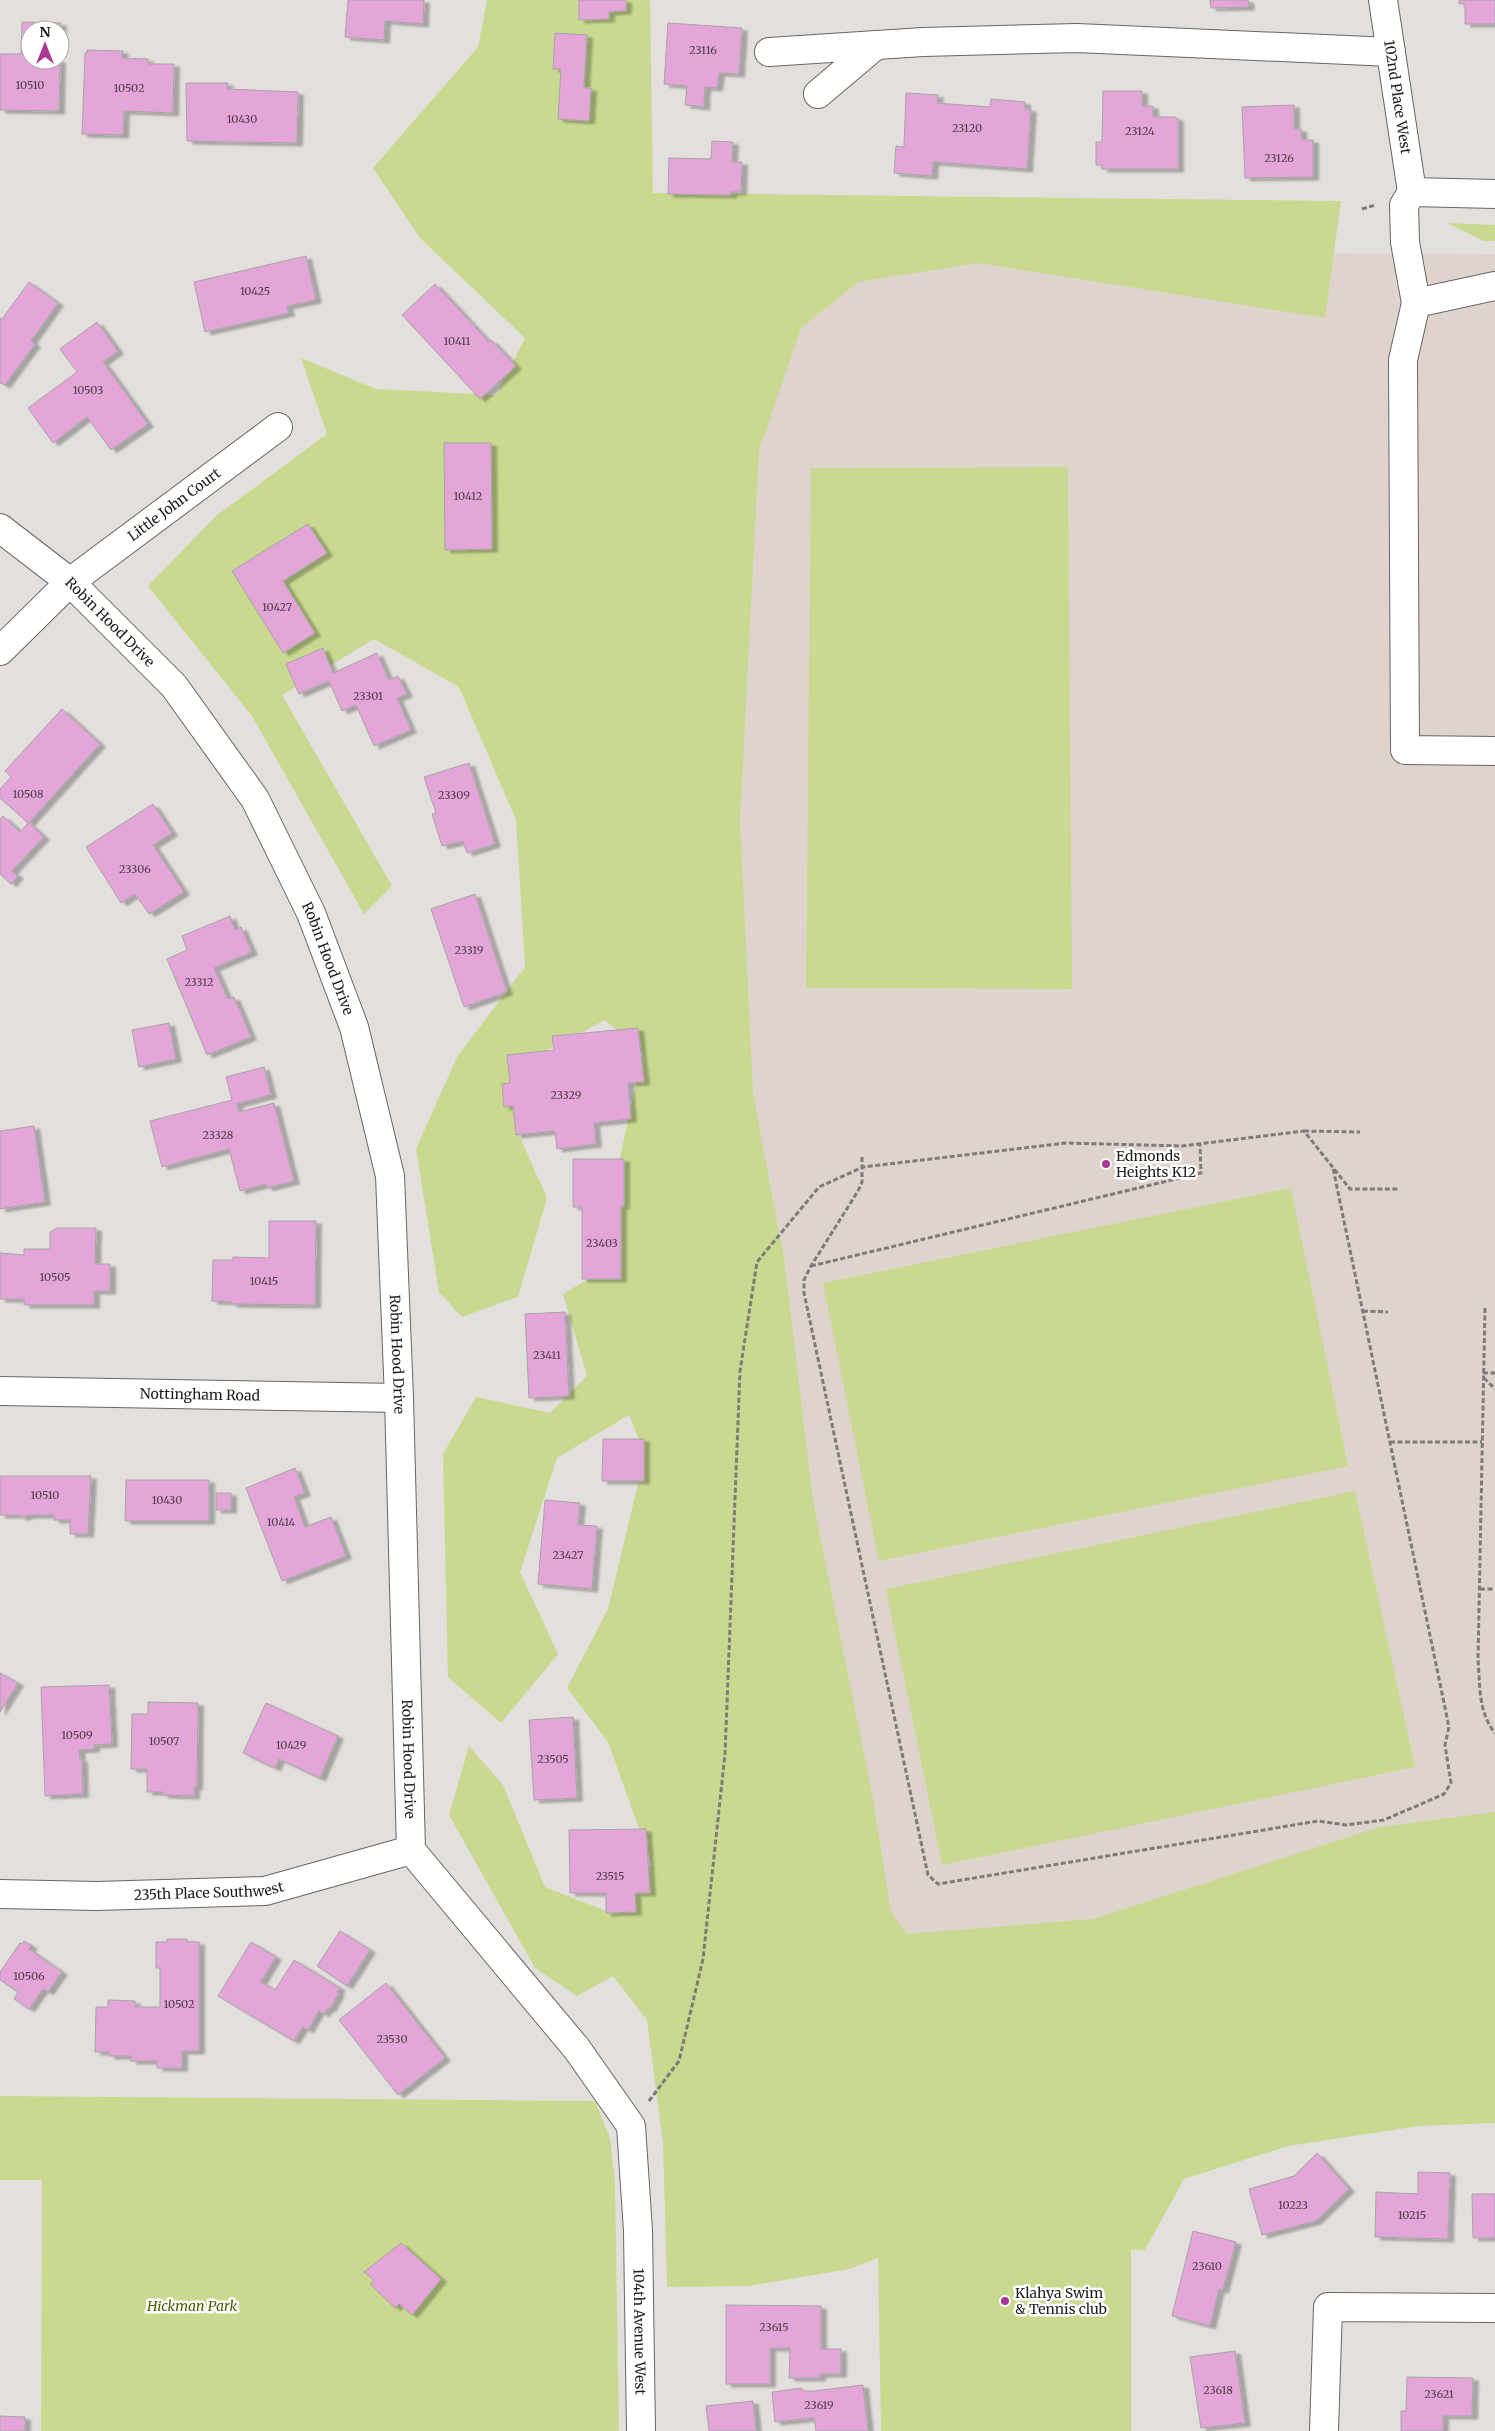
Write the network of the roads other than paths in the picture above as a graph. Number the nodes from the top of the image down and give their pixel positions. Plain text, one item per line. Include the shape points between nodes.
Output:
1 (1383, 0) edge
2 (876, 45) junction
3 (769, 52) dead end
4 (1391, 52) junction
5 (818, 94) dead end
6 (1412, 192) junction
7 (1495, 194) edge
8 (1495, 286) edge
9 (1416, 303) junction
10 (278, 427) dead end
11 (0, 528) edge
12 (70, 582) junction
13 (0, 652) edge
14 (1495, 751) edge
15 (0, 1391) edge
16 (399, 1398) junction
17 (411, 1850) junction
18 (0, 1894) edge
19 (1495, 2308) edge
20 (641, 2431) edge
21 (1324, 2431) edge

1 - 4 street, 102nd Place West
2 - 3 street
2 - 4 street via 1077,38
2 - 5 street
4 - 6 street, 102nd Place West
6 - 7 street
6 - 9 street via 1404,205 1404,223
8 - 9 street
9 - 14 street via 1403,360 1405,750
10 - 12 street, Little John Court
11 - 12 street, Robin Hood Drive
12 - 13 street, Little John Court
12 - 16 street, Robin Hood Drive via 174,686 255,799 311,913 354,1027 390,1176
15 - 16 street, Nottingham Road
16 - 17 street, Robin Hood Drive
17 - 18 street, 235th Place Southwest via 265,1891 97,1896
17 - 20 street, 104th Avenue West via 577,2049 631,2126 638,2231
19 - 21 street via 1328,2307

